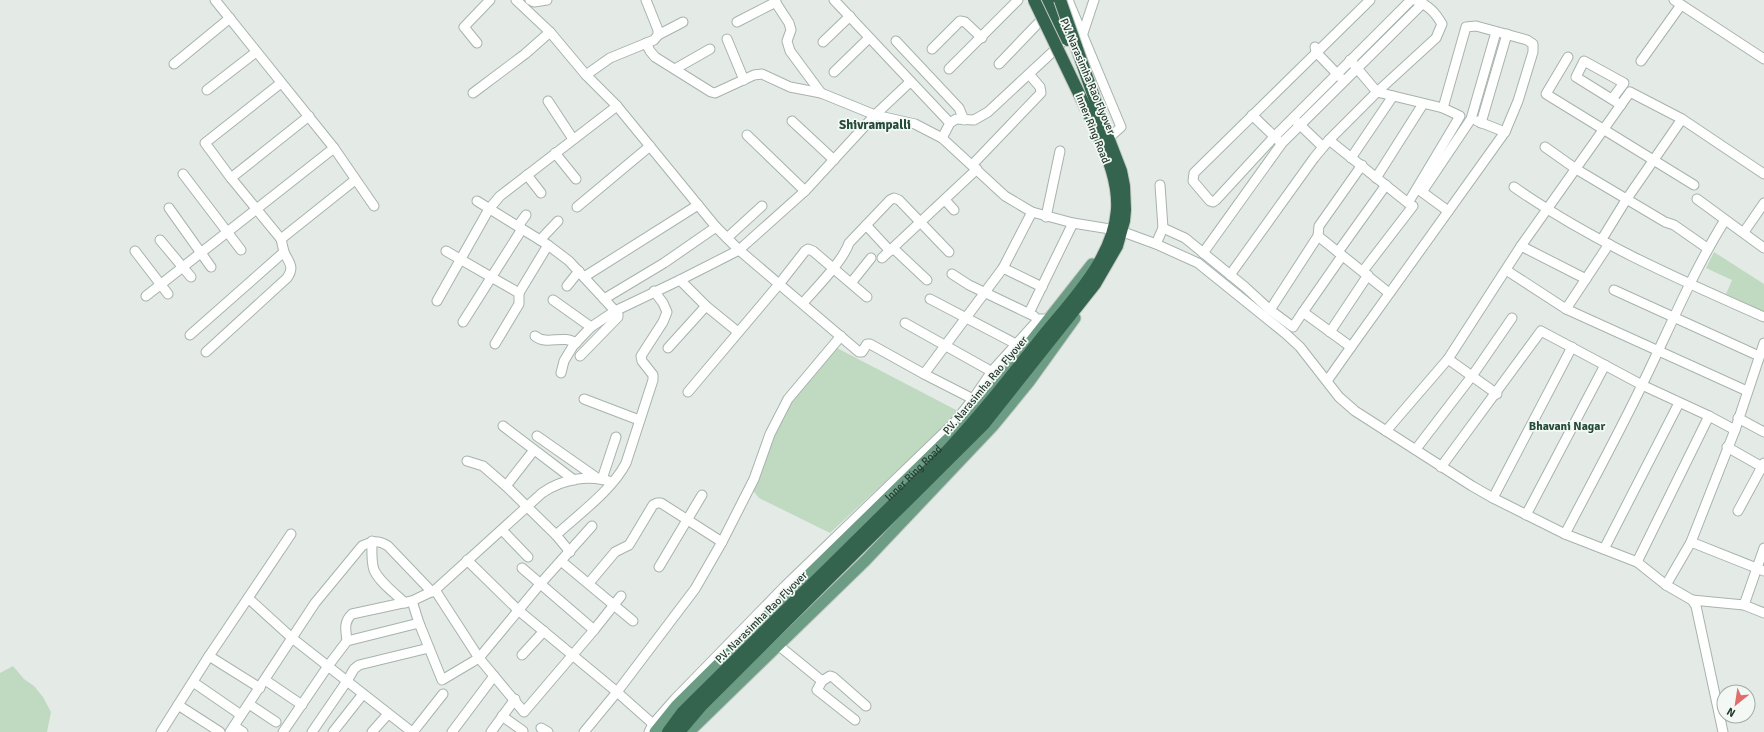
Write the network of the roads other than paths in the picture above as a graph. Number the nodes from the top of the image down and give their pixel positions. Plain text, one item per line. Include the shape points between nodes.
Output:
1 (215, 0) edge
2 (490, 0) edge
3 (516, 0) edge
4 (530, 0) edge
5 (547, 0) edge
6 (646, 0) edge
7 (834, 0) edge
8 (1018, 0) edge
9 (1034, 0) edge
10 (1042, 0) edge
11 (1053, 0) edge
12 (1060, 0) edge
13 (1068, 0) edge
14 (1094, 0) edge
15 (1370, 0) edge
16 (1411, 0) edge
17 (775, 1) edge
18 (1419, 2) edge
19 (1678, 2) edge
20 (1047, 14) junction
21 (850, 16) junction
22 (230, 18) junction
23 (683, 22) dead end
24 (737, 22) dead end
25 (1335, 27) dead end
26 (550, 32) junction
27 (1496, 32) junction
28 (1507, 34) junction
29 (658, 35) junction
30 (1082, 36) junction
31 (869, 38) junction
32 (982, 38) junction
33 (727, 39) dead end
34 (896, 41) dead end
35 (822, 42) dead end
36 (477, 43) dead end
37 (646, 43) junction
38 (1060, 45) junction
39 (710, 49) dead end
40 (932, 49) dead end
41 (256, 52) junction
42 (1316, 52) junction
43 (1568, 57) dead end
44 (1764, 59) edge
45 (1350, 60) junction
46 (1641, 61) dead end
47 (174, 64) dead end
48 (1000, 64) dead end
49 (1357, 68) junction
50 (1454, 68) junction
51 (675, 69) junction
52 (950, 69) dead end
53 (834, 72) dead end
54 (1029, 74) junction
55 (1337, 74) junction
56 (586, 75) junction
57 (744, 80) junction
58 (1344, 81) junction
59 (910, 82) junction
60 (282, 83) junction
61 (207, 90) dead end
62 (1443, 91) dead end
63 (1377, 92) junction
64 (473, 93) dead end
65 (821, 93) junction
66 (1393, 96) junction
67 (1612, 99) junction
68 (548, 101) dead end
69 (1424, 104) junction
70 (1621, 104) junction
71 (617, 106) junction
72 (1443, 108) junction
73 (875, 115) junction
74 (1252, 115) junction
75 (309, 116) junction
76 (1460, 116) junction
77 (1293, 118) junction
78 (1471, 119) junction
79 (1682, 119) junction
80 (964, 120) junction
81 (792, 122) dead end
82 (950, 123) junction
83 (1481, 123) junction
84 (1099, 125) junction
85 (1300, 125) junction
86 (1604, 129) junction
87 (1505, 132) junction
88 (747, 135) dead end
89 (1111, 136) junction
90 (1274, 137) junction
91 (942, 138) junction
92 (573, 139) junction
93 (1282, 143) junction
94 (1326, 143) junction
95 (650, 146) junction
96 (1545, 147) dead end
97 (334, 148) junction
98 (1060, 151) dead end
99 (1208, 152) dead end
100 (555, 153) junction
101 (1351, 158) junction
102 (834, 160) junction
103 (1654, 160) junction
104 (1362, 166) junction
105 (975, 167) junction
106 (1576, 169) junction
107 (1194, 173) junction
108 (183, 174) dead end
109 (1764, 174) edge
110 (527, 175) junction
111 (231, 178) junction
112 (1376, 178) junction
113 (576, 179) dead end
114 (355, 180) junction
115 (1476, 180) dead end
116 (1160, 185) dead end
117 (1386, 185) junction
118 (1694, 185) dead end
119 (1514, 187) dead end
120 (1419, 190) junction
121 (805, 191) junction
122 (541, 193) dead end
123 (1697, 199) dead end
124 (945, 200) junction
125 (1456, 200) junction
126 (1626, 200) junction
127 (477, 201) dead end
128 (1408, 202) junction
129 (1764, 203) edge
130 (698, 205) junction
131 (374, 206) dead end
132 (762, 206) dead end
133 (577, 207) dead end
134 (169, 208) dead end
135 (256, 208) junction
136 (489, 209) junction
137 (1546, 209) junction
138 (954, 210) dead end
139 (1448, 211) junction
140 (1032, 212) junction
141 (526, 215) dead end
142 (1046, 217) junction
143 (1725, 220) junction
144 (558, 221) dead end
145 (921, 222) junction
146 (1073, 224) junction
147 (866, 225) junction
148 (520, 227) junction
149 (716, 227) junction
150 (1163, 228) junction
151 (1110, 229) junction
152 (226, 232) junction
153 (1744, 232) junction
154 (1125, 235) junction
155 (1318, 236) junction
156 (727, 238) junction
157 (281, 239) junction
158 (160, 240) dead end
159 (540, 240) junction
160 (1606, 242) junction
161 (1156, 244) junction
162 (548, 245) junction
163 (1521, 246) junction
164 (1708, 248) junction
165 (1764, 248) edge
166 (892, 249) junction
167 (240, 250) dead end
168 (739, 250) junction
169 (135, 251) dead end
170 (446, 251) dead end
171 (201, 252) junction
172 (284, 252) junction
173 (949, 252) dead end
174 (1171, 252) junction
175 (1203, 253) junction
176 (1340, 254) junction
177 (871, 258) dead end
178 (882, 258) dead end
179 (460, 260) junction
180 (183, 267) junction
181 (211, 267) dead end
182 (832, 268) junction
183 (1003, 268) junction
184 (1506, 270) junction
185 (1365, 273) junction
186 (581, 274) junction
187 (952, 274) dead end
188 (1230, 274) junction
189 (191, 277) dead end
190 (490, 277) junction
191 (1586, 279) junction
192 (680, 280) junction
193 (927, 280) dead end
194 (851, 283) junction
195 (161, 284) junction
196 (780, 284) junction
197 (1689, 284) junction
198 (567, 286) dead end
199 (1042, 288) junction
200 (1249, 290) junction
201 (1614, 290) dead end
202 (654, 291) junction
203 (984, 292) junction
204 (519, 293) junction
205 (1389, 293) junction
206 (168, 294) dead end
207 (146, 296) dead end
208 (867, 297) dead end
209 (604, 299) junction
210 (930, 299) dead end
211 (1242, 299) junction
212 (553, 300) dead end
213 (437, 301) dead end
214 (803, 303) junction
215 (706, 306) junction
216 (1566, 309) junction
217 (615, 310) junction
218 (1270, 310) junction
219 (1303, 312) junction
220 (1029, 313) junction
221 (1673, 316) junction
222 (1764, 317) edge
223 (965, 318) junction
224 (1512, 318) dead end
225 (1043, 319) junction
226 (463, 322) dead end
227 (905, 323) dead end
228 (591, 328) junction
229 (738, 332) junction
230 (1330, 332) junction
231 (190, 335) dead end
232 (534, 336) dead end
233 (841, 336) junction
234 (576, 343) junction
235 (1764, 343) edge
236 (495, 344) dead end
237 (1016, 344) junction
238 (944, 346) junction
239 (1350, 347) junction
240 (1572, 347) junction
241 (668, 348) dead end
242 (1657, 351) junction
243 (206, 352) dead end
244 (580, 356) dead end
245 (1759, 356) junction
246 (1448, 359) junction
247 (1605, 365) junction
248 (992, 371) junction
249 (561, 373) dead end
250 (924, 374) junction
251 (1472, 376) junction
252 (1002, 378) junction
253 (1326, 381) junction
254 (1642, 385) junction
255 (1747, 391) junction
256 (688, 392) dead end
257 (1496, 394) junction
258 (584, 399) dead end
259 (973, 399) junction
260 (1679, 403) junction
261 (1709, 416) junction
262 (1738, 418) junction
263 (639, 420) junction
264 (503, 426) dead end
265 (1734, 430) junction
266 (1386, 431) junction
267 (1764, 432) edge
268 (537, 436) dead end
269 (616, 437) dead end
270 (1727, 447) junction
271 (1416, 449) junction
272 (534, 450) junction
273 (467, 461) dead end
274 (1763, 466) edge
275 (1441, 467) junction
276 (600, 478) junction
277 (574, 480) junction
278 (612, 482) junction
279 (506, 486) junction
280 (702, 495) dead end
281 (1493, 498) junction
282 (529, 506) junction
283 (1738, 511) dead end
284 (1526, 515) junction
285 (687, 521) junction
286 (592, 526) dead end
287 (502, 530) junction
288 (291, 534) dead end
289 (556, 534) junction
290 (1565, 534) junction
291 (372, 541) junction
292 (722, 542) junction
293 (1691, 542) junction
294 (1764, 548) edge
295 (1604, 549) junction
296 (570, 552) junction
297 (528, 557) dead end
298 (467, 560) junction
299 (561, 561) junction
300 (1637, 562) junction
301 (659, 567) dead end
302 (522, 568) dead end
303 (1760, 570) edge
304 (541, 583) junction
305 (589, 583) junction
306 (1666, 585) junction
307 (433, 591) junction
308 (621, 596) dead end
309 (248, 598) junction
310 (1692, 600) junction
311 (409, 602) junction
312 (614, 604) junction
313 (1744, 605) junction
314 (518, 610) junction
315 (1764, 613) edge
316 (633, 621) dead end
317 (419, 623) junction
318 (594, 630) junction
319 (544, 631) junction
320 (292, 638) junction
321 (347, 641) junction
322 (778, 645) junction
323 (429, 648) junction
324 (522, 655) dead end
325 (209, 656) junction
326 (572, 656) junction
327 (480, 658) junction
328 (328, 666) junction
329 (494, 676) junction
330 (347, 681) junction
331 (822, 681) junction
332 (192, 682) junction
333 (262, 684) junction
334 (617, 692) junction
335 (363, 694) junction
336 (443, 694) dead end
337 (515, 699) junction
338 (249, 704) junction
339 (178, 705) junction
340 (302, 705) junction
341 (866, 706) dead end
342 (388, 714) junction
343 (241, 715) junction
344 (502, 716) junction
345 (855, 720) dead end
346 (276, 722) dead end
347 (232, 729) edge
348 (658, 730) edge
349 (523, 731) dead end
350 (161, 732) edge
351 (220, 732) edge
352 (243, 732) edge
353 (283, 732) edge
354 (312, 732) edge
355 (333, 732) edge
356 (372, 732) edge
357 (413, 732) edge
358 (452, 732) edge
359 (491, 732) edge
360 (584, 732) edge
361 (679, 732) edge
362 (689, 732) edge
363 (1723, 732) edge

1 - 22 street
2 - 36 street via 464,27
3 - 26 street
4 - 5 street
6 - 29 street
7 - 21 street
8 - 32 street
9 - 84 highway, bridge
10 - 20 main road, Inner Ring Road
10 - 84 highway, P.V. Narasimha Rao Flyover, bridge
11 - 84 highway, P.V. Narasimha Rao Flyover, bridge
11 - 89 main road, Inner Ring Road
12 - 84 highway, bridge
13 - 30 street
14 - 30 street
15 - 42 street
16 - 45 street
17 - 24 street
17 - 65 street via 789,23 791,30 787,41 790,51
18 - 49 street
18 - 63 street via 1434,11 1442,24 1438,34
19 - 44 street
19 - 46 street
20 - 38 main road, Inner Ring Road
20 - 48 street
21 - 31 street
21 - 35 street
22 - 41 street
22 - 47 street
23 - 29 street
25 - 42 street via 1315,46
26 - 56 street
26 - 64 street via 526,54
27 - 28 street
27 - 50 street via 1476,26 1466,27
27 - 78 street
28 - 83 street
28 - 87 street via 1533,44 1533,52 1518,101
29 - 37 street
30 - 89 street via 1121,127
31 - 53 street
31 - 59 street
32 - 40 street via 965,22 960,21
32 - 52 street
33 - 57 street
34 - 80 street via 959,108
37 - 51 street via 655,57
37 - 56 street via 610,58
38 - 54 street
38 - 151 main road, Inner Ring Road via 1107,163 1113,199
39 - 51 street
41 - 60 street
41 - 61 street
42 - 55 street
42 - 74 street
43 - 86 street via 1546,94
45 - 49 street
45 - 55 street
49 - 58 street
49 - 63 street
50 - 62 street via 1449,70
50 - 72 street
51 - 57 street via 715,93
54 - 80 street via 988,112 974,120
54 - 105 street via 1040,87 1041,93
55 - 58 street
55 - 77 street
56 - 71 street
57 - 65 street via 762,74 790,87
58 - 85 street
59 - 73 street
59 - 82 street
60 - 75 street
60 - 111 street via 205,142
63 - 66 street
63 - 94 street
65 - 73 street
66 - 69 street
66 - 101 street
67 - 67 street via 1576,77 1584,61 1624,83
67 - 70 street
68 - 92 street
69 - 72 street
69 - 112 street
70 - 79 street via 1630,92
70 - 86 street
71 - 92 street
71 - 95 street
72 - 76 street
73 - 91 street via 915,124
73 - 102 street
74 - 90 street
74 - 107 street
75 - 97 street
75 - 111 street
76 - 78 street
76 - 120 street
77 - 85 street
77 - 90 street
78 - 83 street
78 - 120 street
79 - 103 street
79 - 109 street
80 - 82 street via 956,119
81 - 102 street
82 - 91 street
83 - 87 street
84 - 348 highway, P.V. Narasimha Rao Flyover via 1113,173 1117,209 1109,243 1088,279 978,418 946,452 682,713
84 - 361 highway, P.V. Narasimha Rao Flyover via 1121,171 1125,210 1117,246 1095,284 984,424 701,706
85 - 93 street
85 - 94 street
86 - 103 street
86 - 106 street
87 - 125 street
88 - 121 street
89 - 154 main road, Inner Ring Road via 1123,163 1128,185 1129,210
90 - 93 street
90 - 107 street via 1213,202 1193,181
91 - 105 street
92 - 100 street
93 - 175 street
94 - 101 street
94 - 188 street
95 - 130 street
95 - 133 street
96 - 106 street
97 - 114 street
97 - 135 street
98 - 142 street
99 - 107 street via 1193,167
100 - 110 street
100 - 113 street
101 - 104 street
102 - 121 street
103 - 118 street
103 - 126 street
104 - 112 street
104 - 155 street via 1318,226
105 - 124 street
105 - 140 street via 1005,196
106 - 126 street
106 - 137 street
108 - 152 street
110 - 122 street
110 - 136 street via 500,196
111 - 135 street
112 - 117 street
114 - 131 street
114 - 157 street
115 - 125 street via 1463,200
116 - 150 street
117 - 128 street
117 - 176 street
119 - 137 street
120 - 128 street
120 - 139 street
121 - 168 street
123 - 143 street
124 - 138 street
124 - 145 street
125 - 139 street
126 - 160 street
126 - 164 street via 1674,225
127 - 136 street
128 - 185 street via 1413,206
129 - 153 street
130 - 149 street
130 - 186 street
132 - 156 street
134 - 171 street
135 - 152 street
135 - 157 street
136 - 148 street
136 - 179 street
137 - 160 street
137 - 163 street
139 - 205 street
140 - 142 street
140 - 183 street
141 - 148 street
142 - 146 street
143 - 153 street
143 - 164 street
144 - 159 street
145 - 147 street via 894,198
145 - 166 street
145 - 173 street
146 - 151 street
146 - 199 street
147 - 166 street
147 - 182 street via 849,243
148 - 159 street
148 - 190 street
149 - 156 street
149 - 209 street via 664,263
150 - 161 street
150 - 175 street via 1185,238
151 - 225 main road, Inner Ring Road via 1094,261
152 - 167 street
152 - 171 street
153 - 165 street
154 - 161 street
154 - 174 street via 1148,246
154 - 322 main road, Inner Ring Road via 1108,270 1042,365 993,426 866,560
155 - 176 street
155 - 218 street
156 - 168 street
157 - 172 street
158 - 180 street
159 - 162 street
160 - 191 street
160 - 197 street
161 - 174 street
162 - 186 street
162 - 204 street
163 - 184 street
163 - 191 street
164 - 197 street
166 - 178 street
166 - 193 street
168 - 192 street
168 - 196 street
169 - 195 street
170 - 179 street
171 - 180 street
171 - 181 street
172 - 231 street
172 - 243 street via 292,267 287,278
174 - 211 street via 1198,264
175 - 188 street
176 - 185 street
176 - 219 street
177 - 194 street
179 - 190 street
179 - 213 street
180 - 189 street
180 - 195 street
182 - 194 street
182 - 196 street via 808,249
182 - 214 street
183 - 199 street
183 - 203 street
184 - 216 street
184 - 246 street
185 - 205 street
185 - 230 street
186 - 198 street
186 - 209 street
187 - 203 street
188 - 200 street
190 - 204 street
190 - 226 street
191 - 216 street
192 - 202 street
192 - 215 street
194 - 208 street
195 - 206 street
195 - 207 street
196 - 214 street
196 - 229 street
197 - 221 street
197 - 222 street
199 - 220 street
200 - 211 street
200 - 218 street
201 - 221 street
202 - 217 street
202 - 263 street via 667,312 641,356 654,375
203 - 220 street
203 - 223 street
204 - 236 street via 519,304
205 - 239 street
209 - 217 street
210 - 223 street
211 - 253 street via 1290,338
212 - 228 street
214 - 233 street
215 - 229 street
215 - 241 street
216 - 242 street
217 - 228 street
217 - 244 street via 618,317
218 - 219 street via 1292,327
219 - 230 street
220 - 225 street
221 - 242 street
221 - 245 street
223 - 237 street
223 - 238 street
224 - 251 street
225 - 237 street
225 - 252 main road, Inner Ring Road
227 - 238 street
228 - 234 street
229 - 256 street
230 - 239 street
232 - 234 street via 542,340 567,339
233 - 250 street via 860,353 867,344 870,344
233 - 292 street via 788,399 770,434 754,479
234 - 249 street via 564,362
235 - 245 street
237 - 248 street
238 - 248 street
238 - 250 street
239 - 253 street
240 - 247 street
240 - 257 street via 1542,331
240 - 281 street
242 - 254 street
242 - 255 street
245 - 255 street
246 - 251 street
246 - 266 street
247 - 254 street
247 - 284 street
248 - 252 street
248 - 259 street
250 - 259 street
251 - 257 street
251 - 271 street
252 - 348 main road, Inner Ring Road via 959,428 840,542 676,706
253 - 266 street via 1355,411
254 - 260 street
254 - 290 street
255 - 262 street
257 - 275 street
258 - 263 street
259 - 348 street via 954,423 784,587 675,699
260 - 261 street
260 - 295 street
261 - 265 street
261 - 300 street
262 - 265 street
262 - 267 street
263 - 278 street via 626,463
264 - 272 street
265 - 270 street
266 - 271 street
268 - 276 street
269 - 276 street
270 - 274 street
270 - 293 street
271 - 275 street
272 - 277 street
272 - 279 street
273 - 279 street via 483,466
274 - 283 street
275 - 281 street
276 - 277 street
276 - 278 street
277 - 282 street via 551,487
278 - 289 street
279 - 282 street
280 - 285 street
281 - 284 street
282 - 287 street
282 - 289 street
284 - 290 street
285 - 292 street
285 - 301 street
285 - 305 street via 661,503 653,505 629,545 615,552
286 - 296 street
287 - 297 street
287 - 298 street
288 - 309 street
289 - 296 street
290 - 295 street
291 - 307 street via 388,546
291 - 311 street via 372,563 375,571
291 - 320 street via 353,555 315,603
292 - 334 street via 695,589
293 - 303 street
293 - 306 street
294 - 303 street
295 - 300 street
296 - 299 street
298 - 307 street
298 - 314 street
299 - 304 street
299 - 305 street
300 - 306 street
302 - 304 street
303 - 313 street
304 - 314 street
304 - 318 street
305 - 312 street
306 - 310 street
307 - 311 street
307 - 327 street
308 - 312 street
309 - 320 street
309 - 325 street
310 - 313 street
310 - 363 street via 1696,606
311 - 317 street
311 - 321 street via 352,614 346,624
312 - 316 street
312 - 318 street
313 - 315 street
314 - 319 street
314 - 327 street
317 - 321 street
317 - 323 street
318 - 326 street
319 - 324 street
319 - 326 street
320 - 328 street
320 - 333 street
321 - 328 street
322 - 331 street
322 - 362 main road, Inner Ring Road
323 - 327 street via 442,680
323 - 330 street via 359,665
325 - 332 street
325 - 333 street
326 - 334 street
326 - 337 street via 524,712
327 - 329 street
328 - 330 street
328 - 340 street
329 - 337 street
329 - 358 street
330 - 335 street
330 - 354 street
331 - 341 street via 832,677
331 - 345 street via 817,690
332 - 339 street
332 - 343 street
333 - 338 street
333 - 340 street
334 - 348 street
334 - 360 street
335 - 342 street
335 - 355 street
336 - 357 street
337 - 344 street
338 - 343 street
338 - 346 street
339 - 350 street
339 - 351 street
340 - 353 street
342 - 356 street
342 - 357 street
343 - 347 street
344 - 349 street
344 - 359 street
347 - 352 street

